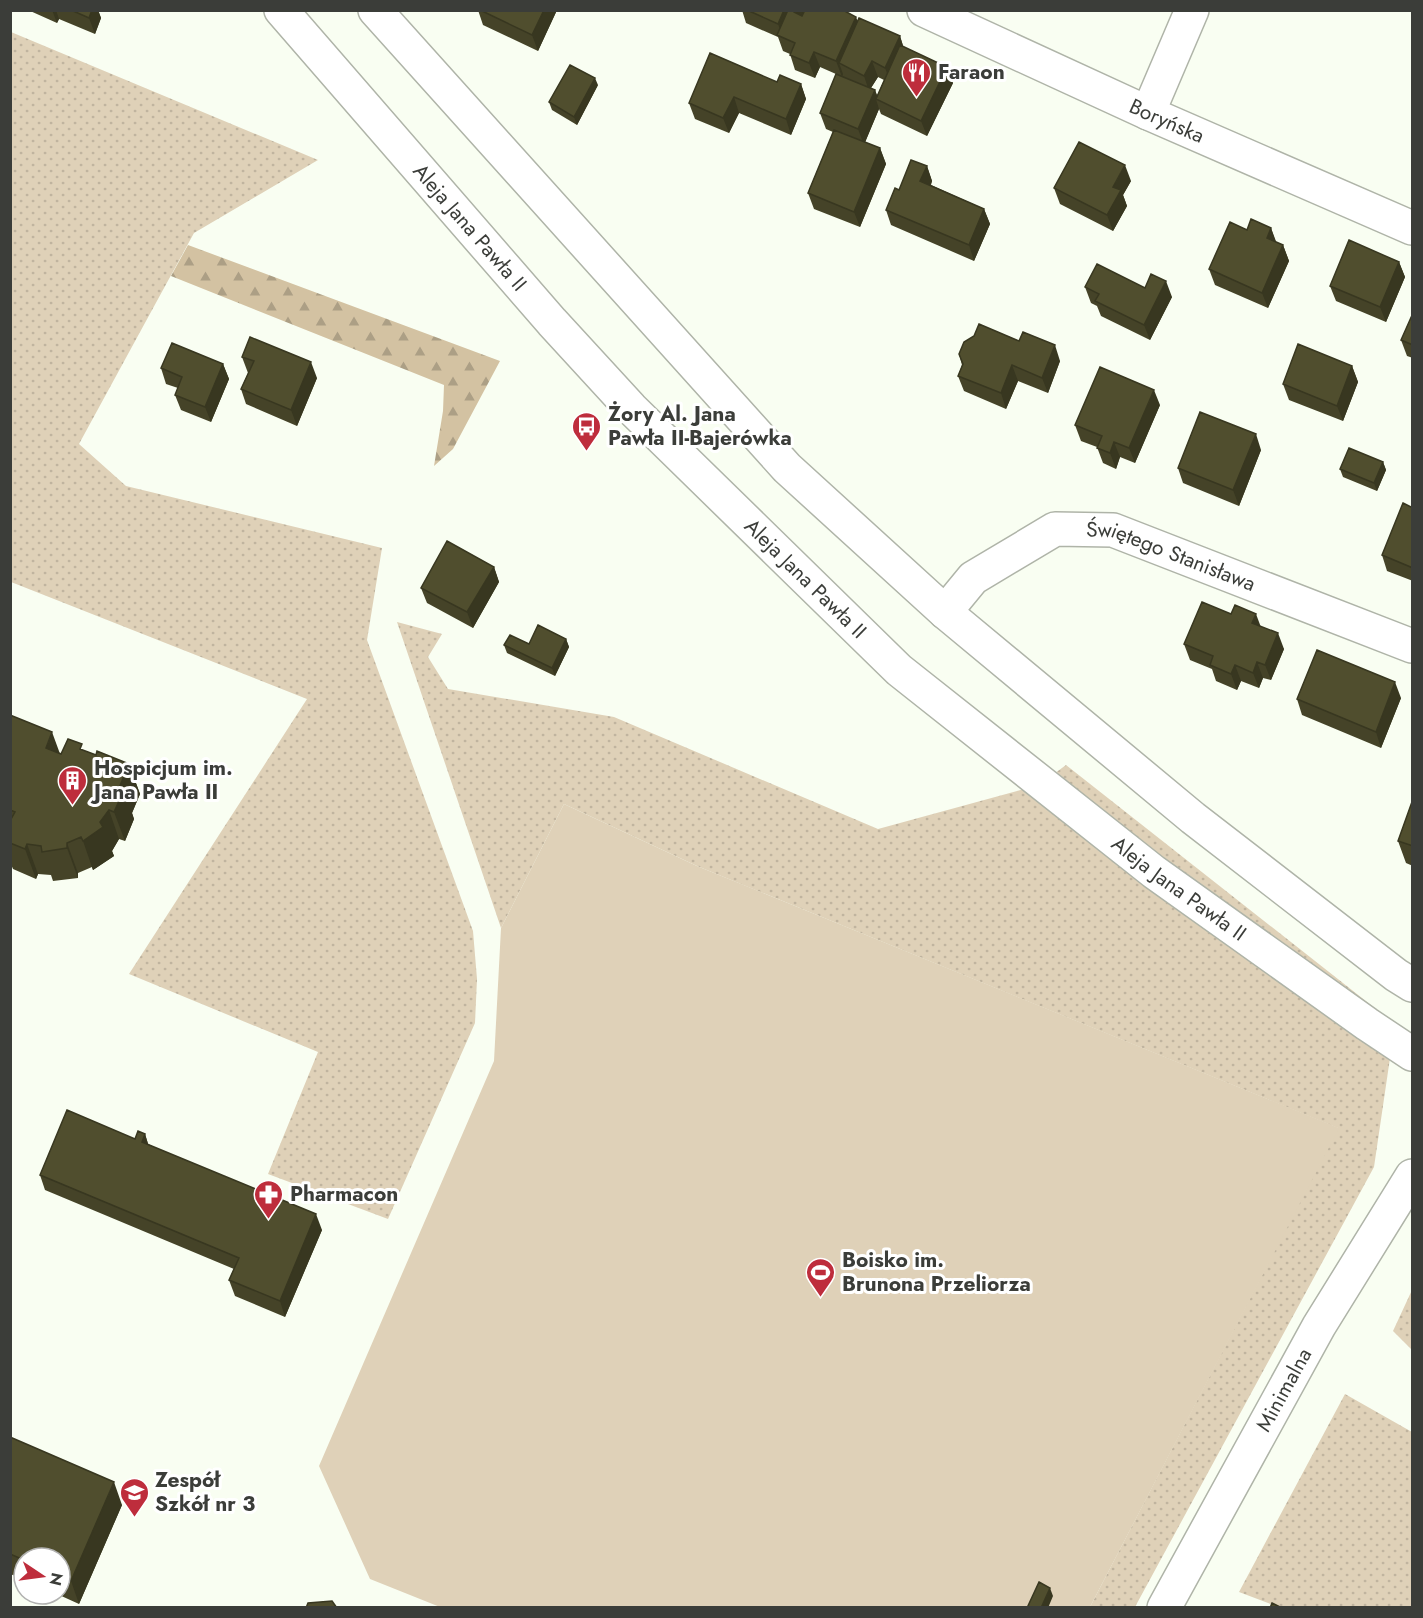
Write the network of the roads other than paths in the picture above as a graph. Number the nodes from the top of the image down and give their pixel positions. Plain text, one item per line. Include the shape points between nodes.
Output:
1 (281, 10) edge
2 (375, 10) edge
3 (924, 10) edge
4 (1192, 10) edge
5 (1148, 113) junction
6 (1413, 228) edge
7 (945, 612) junction
8 (1413, 646) edge
9 (1413, 985) edge
10 (1413, 1054) edge
11 (1413, 1176) edge
12 (1164, 1608) edge

1 - 10 street, Aleja Jana Pawła II via 631,408 899,670 1154,873
2 - 7 street via 787,468
3 - 5 street, Boryńska
4 - 5 street
5 - 6 street, Boryńska
7 - 8 street, Świętego Stanisława via 973,578 1055,529 1113,530
7 - 9 street via 1193,818
11 - 12 street, Minimalna via 1319,1326

